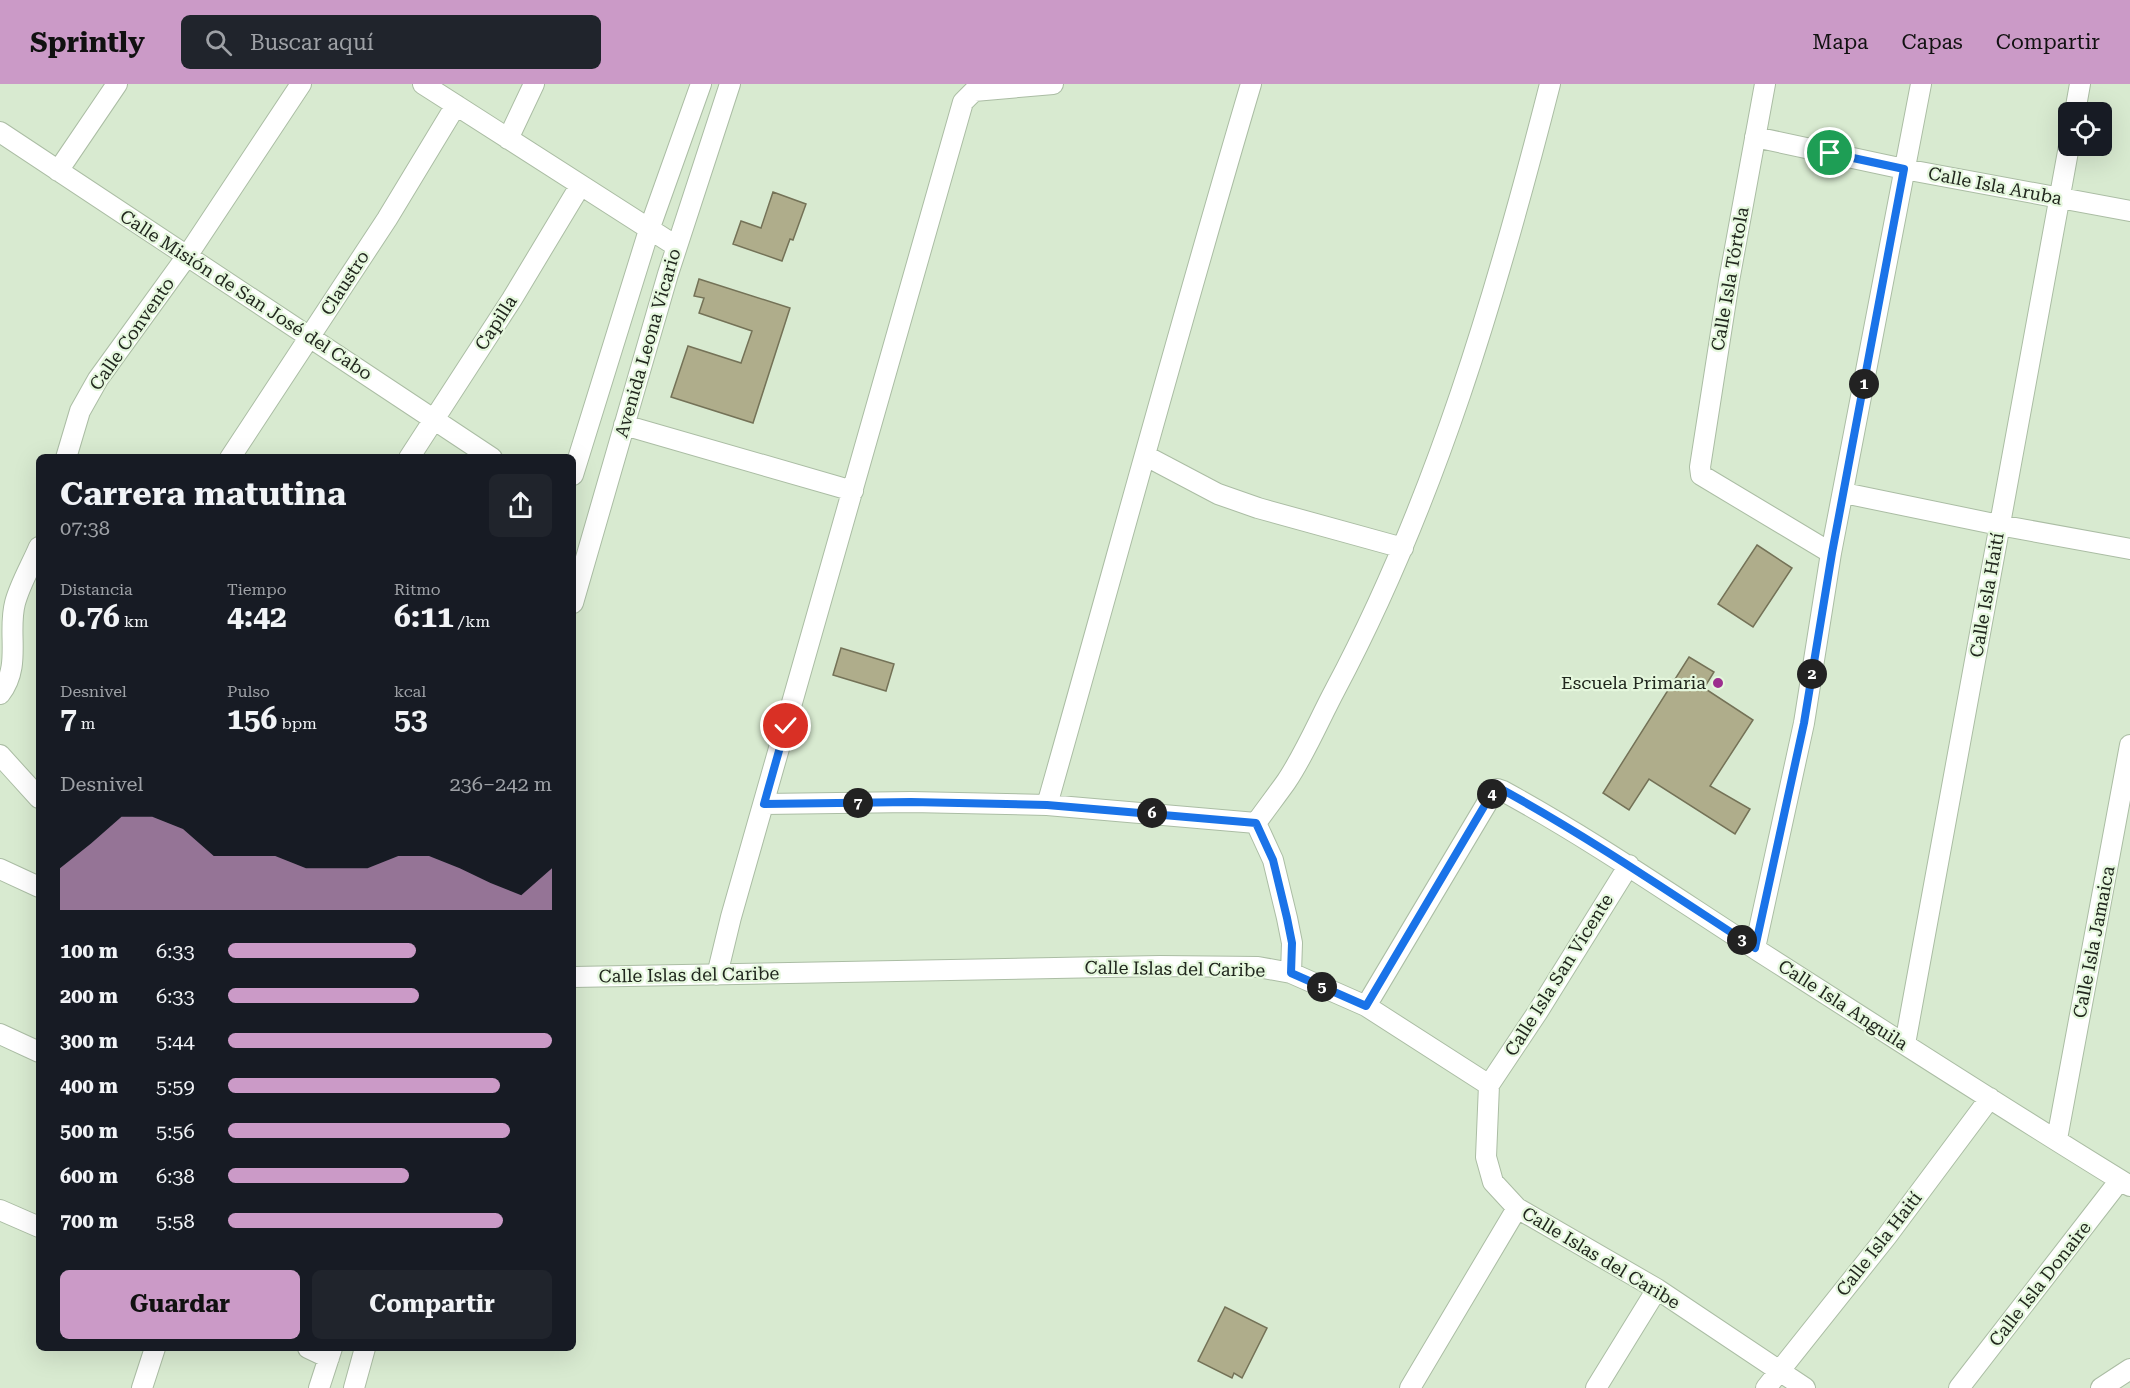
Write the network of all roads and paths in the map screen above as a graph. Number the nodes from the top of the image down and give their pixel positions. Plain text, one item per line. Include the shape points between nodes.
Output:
1 (117, 84) edge
2 (301, 84) edge
3 (423, 84) edge
4 (534, 84) edge
5 (701, 84) edge
6 (730, 84) edge
7 (1053, 84) edge
8 (1251, 84) edge
9 (1550, 84) edge
10 (1765, 84) edge
11 (1921, 84) edge
12 (2080, 84) edge
13 (2076, 102) edge
14 (456, 105) junction
15 (0, 132) edge
16 (1755, 136) junction
17 (508, 139) junction
18 (2066, 156) edge
19 (1904, 169) junction
20 (58, 171) junction
21 (580, 186) junction
22 (2059, 198) junction
23 (2130, 211) edge
24 (649, 230) junction
25 (676, 246) junction
26 (187, 256) junction
27 (310, 337) junction
28 (434, 419) junction
29 (624, 426) junction
30 (68, 448) edge
31 (233, 454) edge
32 (412, 454) edge
33 (486, 454) edge
34 (1146, 456) junction
35 (576, 465) edge
36 (853, 491) junction
37 (1844, 493) junction
38 (1999, 525) junction
39 (1403, 548) junction
40 (2130, 549) edge
41 (1832, 553) junction
42 (36, 555) edge
43 (576, 593) edge
44 (0, 694) edge
45 (2130, 745) edge
46 (0, 755) edge
47 (36, 795) edge
48 (764, 804) junction
49 (1047, 805) junction
50 (1256, 823) junction
51 (1629, 865) junction
52 (0, 869) edge
53 (36, 885) edge
54 (1755, 948) junction
55 (1291, 973) junction
56 (717, 975) junction
57 (576, 977) edge
58 (1366, 1006) junction
59 (0, 1034) edge
60 (1905, 1044) junction
61 (36, 1051) edge
62 (1489, 1085) junction
63 (1990, 1098) junction
64 (2057, 1139) junction
65 (2125, 1183) edge
66 (1517, 1208) junction
67 (0, 1209) edge
68 (36, 1226) edge
69 (1657, 1289) junction
70 (154, 1351) edge
71 (365, 1351) edge
72 (330, 1353) edge
73 (2130, 1369) edge
74 (1779, 1370) junction
75 (142, 1388) edge
76 (319, 1388) edge
77 (354, 1388) edge
78 (1410, 1388) edge
79 (1596, 1388) edge
80 (1766, 1388) edge
81 (1805, 1388) edge
82 (1959, 1388) edge
83 (2101, 1388) edge

1 - 20 street
2 - 26 street, Calle Convento
3 - 14 street
4 - 17 street
5 - 24 street, Avenida Leona Vicario
6 - 25 street, Avenida Leona Vicario
7 - 36 street via 974,92 963,102
8 - 34 street
9 - 39 street via 1517,216 1464,387
10 - 16 street, Calle Isla Tórtola
11 - 19 street
12 - 13 street
14 - 17 street
14 - 27 street, Claustro
15 - 20 street, Calle Misión de San José del Cabo
16 - 19 street, Calle Isla Aruba
16 - 41 street, Calle Isla Tórtola via 1701,475
17 - 21 street
18 - 22 street, Calle Isla Haití
19 - 22 street, Calle Isla Aruba
19 - 37 street
20 - 26 street, Calle Misión de San José del Cabo
21 - 24 street
21 - 28 street, Capilla
22 - 23 street, Calle Isla Aruba
22 - 38 street, Calle Isla Haití
24 - 25 street
24 - 35 street, Avenida Leona Vicario
25 - 29 street, Avenida Leona Vicario
26 - 27 street, Calle Misión de San José del Cabo
26 - 30 street, Calle Convento via 98,379 80,411
27 - 28 street, Calle Misión de San José del Cabo
27 - 31 street, Claustro
28 - 32 street, Capilla
28 - 33 street, Calle Misión de San José del Cabo
29 - 36 street
29 - 43 street, Avenida Leona Vicario
34 - 39 street via 1228,498
34 - 49 street
36 - 48 street
37 - 38 street
37 - 41 street
38 - 40 street
38 - 60 street, Calle Isla Haití
39 - 50 street via 1356,651 1287,781
41 - 54 street via 1804,723
42 - 44 street via 15,605 12,662
45 - 64 street, Calle Isla Jamaica
46 - 47 street
48 - 49 street
48 - 56 street
49 - 50 street
50 - 55 street via 1273,860 1287,918 1292,943
51 - 54 street, Calle Isla Anguila
51 - 58 street, Calle Isla Anguila via 1497,789
51 - 62 street, Calle Isla San Vicente
52 - 53 street
54 - 60 street, Calle Isla Anguila
55 - 56 street, Calle Islas del Caribe via 1258,967 1160,966
55 - 58 street, Calle Islas del Caribe
56 - 57 street, Calle Islas del Caribe
58 - 62 street, Calle Islas del Caribe
59 - 61 street
60 - 63 street, Calle Isla Anguila
62 - 66 street, Calle Islas del Caribe via 1486,1157 1493,1182
63 - 64 street, Calle Isla Anguila
63 - 74 street, Calle Isla Haití via 1887,1236
64 - 65 street, Calle Isla Anguila
65 - 82 street, Calle Isla Donaire
66 - 69 street, Calle Islas del Caribe
66 - 78 street
67 - 68 street
69 - 74 street, Calle Islas del Caribe
69 - 79 street
70 - 75 street
71 - 77 street
72 - 76 street
73 - 83 street
74 - 80 street, Calle Isla Haití
74 - 81 street, Calle Islas del Caribe

